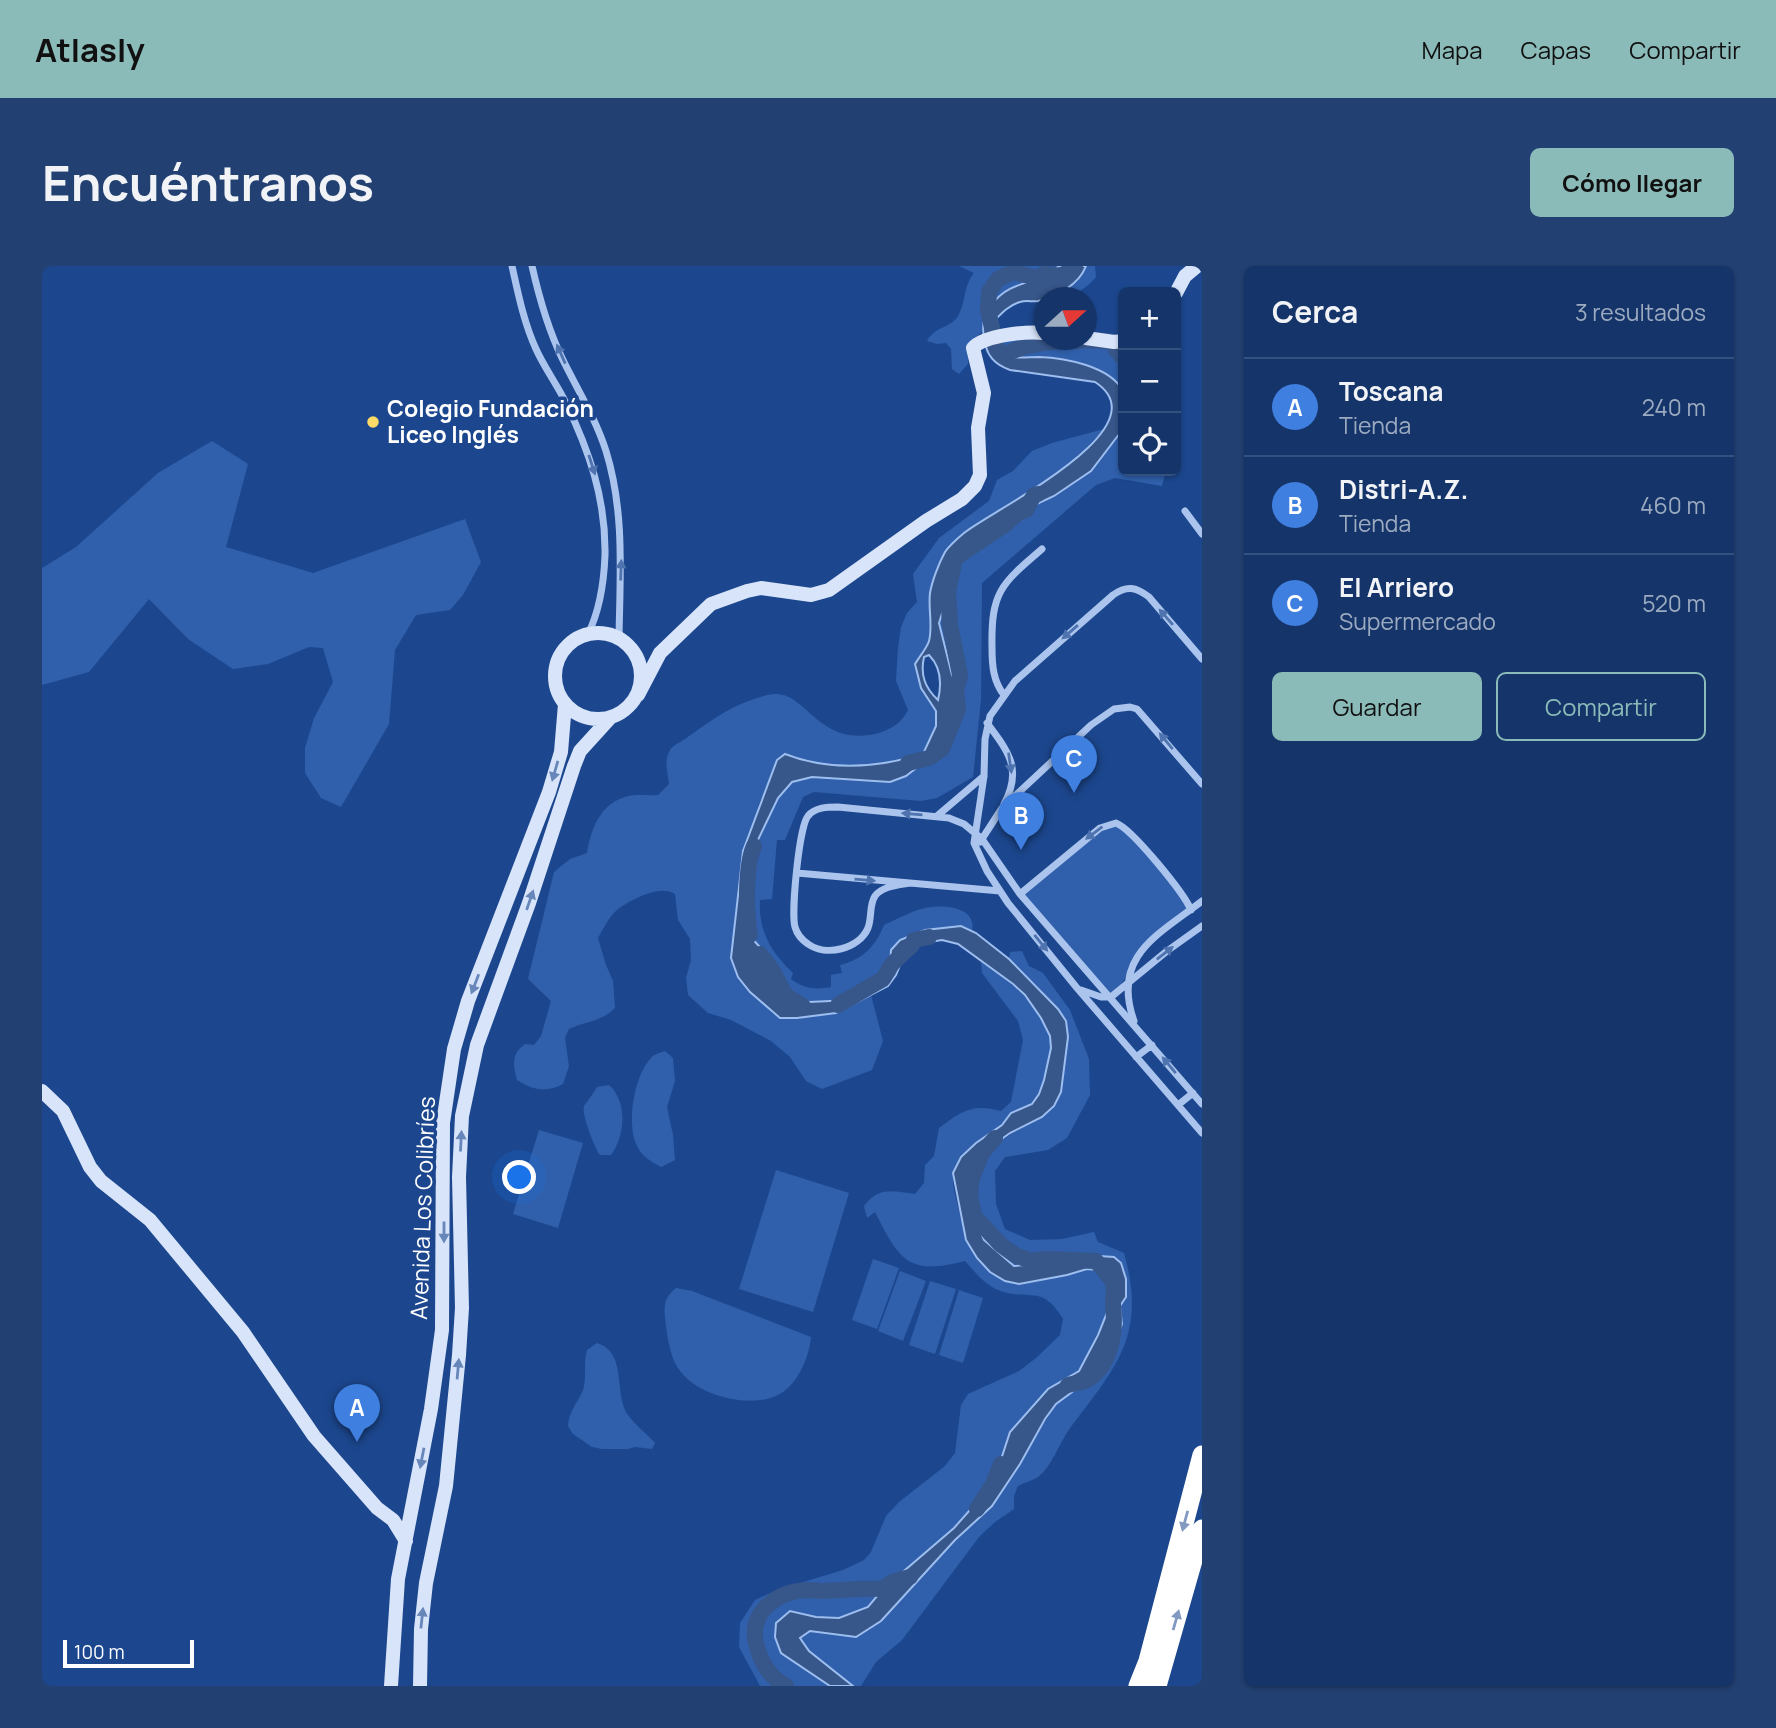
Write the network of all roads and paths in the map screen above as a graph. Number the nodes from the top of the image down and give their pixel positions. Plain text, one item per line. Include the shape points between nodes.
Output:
1 (512, 266) edge
2 (533, 266) edge
3 (1197, 266) edge
4 (1179, 287) edge
5 (1034, 334) edge
6 (1097, 339) edge
7 (1118, 342) edge
8 (1185, 511) dead end
9 (1202, 534) edge
10 (1042, 550) dead end
11 (588, 634) junction
12 (619, 638) junction
13 (635, 653) junction
14 (660, 653) junction
15 (1202, 659) edge
16 (638, 695) junction
17 (1004, 695) junction
18 (565, 704) junction
19 (610, 718) junction
20 (987, 723) junction
21 (984, 776) junction
22 (1202, 784) edge
23 (1002, 808) junction
24 (937, 817) junction
25 (979, 836) junction
26 (797, 873) junction
27 (909, 884) junction
28 (1000, 891) junction
29 (1020, 894) junction
30 (1202, 901) edge
31 (1191, 910) junction
32 (1020, 918) junction
33 (1202, 926) edge
34 (1131, 971) junction
35 (1130, 981) junction
36 (1077, 988) junction
37 (1111, 997) junction
38 (1135, 1025) junction
39 (1152, 1045) junction
40 (1136, 1057) junction
41 (42, 1091) edge
42 (1193, 1093) junction
43 (1202, 1104) edge
44 (1178, 1105) junction
45 (1202, 1133) edge
46 (431, 1409) junction
47 (454, 1415) junction
48 (1202, 1455) edge
49 (412, 1507) junction
50 (393, 1520) junction
51 (1202, 1529) edge
52 (406, 1541) junction
53 (391, 1686) edge
54 (420, 1686) edge
55 (1138, 1686) edge
56 (1157, 1686) edge

1 -> 11 street via 535,348 590,456 601,501 604,572
12 -> 2 street via 621,542 616,493 592,413 553,336
3 - 4 main road
5 - 14 main road via 1002,336 973,348 984,393 978,428 980,475 962,499 829,590 811,595 761,588 711,604
6 - 7 main road
8 - 9 street
10 - 17 street via 1008,579 993,611 992,668
11 - 12 main road
11 - 18 main road via 576,638 559,656 555,681
12 - 13 main road
13 - 14 main road
13 - 16 main road via 641,666
14 - 16 main road
15 -> 17 street via 1149,597 1122,588
16 - 19 main road
17 - 20 street
18 - 19 main road via 585,718
18 -> 46 main road, Avenida Los Colibríes via 561,752 549,792 468,1001 454,1049 443,1123 443,1317
47 -> 19 main road, Avenida Los Colibríes via 463,1308 462,1116 477,1045 580,751
20 - 21 street
20 -> 23 street via 1011,756 1012,782
21 - 24 street
21 - 25 street
22 -> 23 street via 1137,709 1123,707 1091,726
23 - 25 street
24 - 25 street via 964,824
24 -> 26 street via 820,809 804,822
25 - 28 street via 975,847
25 - 29 street
26 -> 27 street
26 - 27 street via 795,927 804,941 822,950 842,949 858,940 869,925 874,897
27 - 28 street
28 - 32 street
31 -> 29 street via 1143,848 1116,823 1100,828
29 - 32 street
29 - 37 street
30 - 31 street
31 - 34 street via 1143,947
32 -> 36 street
35 -> 33 street
34 - 35 street
34 - 37 street
35 - 37 street
35 - 38 street via 1129,1005
36 - 37 street
36 - 40 street
37 - 38 street
38 - 39 street
39 - 40 street
42 -> 39 street
40 - 44 street
41 - 50 main road via 63,1111 101,1181 150,1220 243,1332 314,1436
42 - 43 street
42 - 44 street
44 - 45 street
46 - 47 main road
46 -> 49 main road, Avenida Los Colibríes
54 -> 47 main road, Avenida Los Colibríes via 426,1583 446,1486
48 -> 55 highway
49 - 50 main road
49 - 52 main road, Avenida Los Colibríes
50 - 52 main road
56 -> 51 highway
52 - 53 main road, Avenida Los Colibríes via 398,1579

